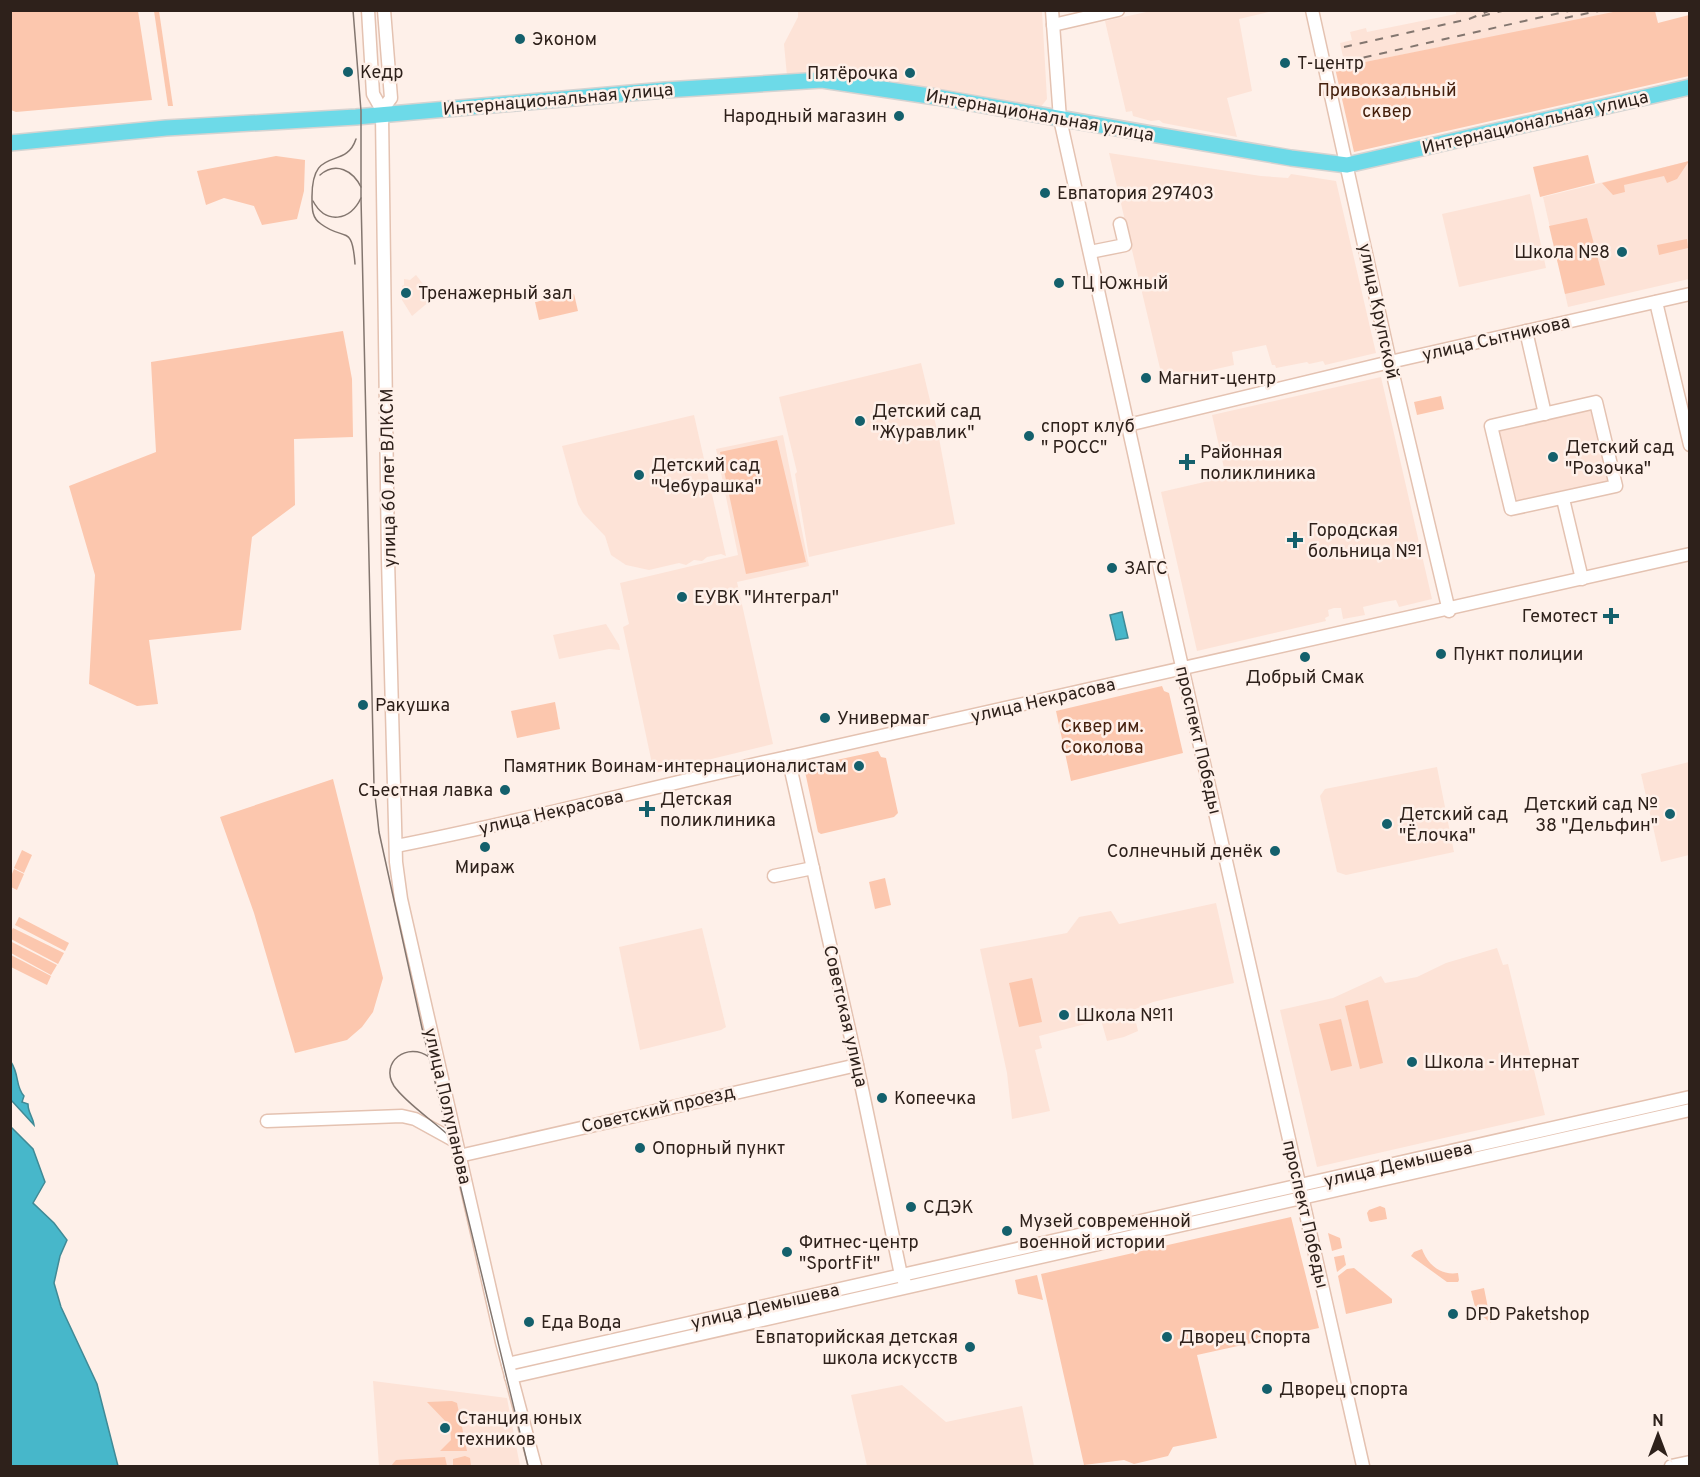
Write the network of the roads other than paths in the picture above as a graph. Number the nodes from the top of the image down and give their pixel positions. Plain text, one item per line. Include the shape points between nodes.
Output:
1 (368, 10) edge
2 (384, 10) edge
3 (1052, 10) edge
4 (1118, 10) edge
5 (1312, 10) edge
6 (1053, 25) junction
7 (1689, 87) edge
8 (382, 113) junction
9 (1060, 119) junction
10 (10, 143) edge
11 (1347, 165) junction
12 (1120, 224) dead end
13 (1090, 252) junction
14 (1689, 294) edge
15 (1656, 302) junction
16 (1526, 331) junction
17 (1390, 362) junction
18 (1545, 414) junction
19 (1128, 425) junction
20 (1689, 445) edge
21 (1563, 499) junction
22 (1689, 554) edge
23 (1582, 579) junction
24 (1449, 610) junction
25 (1183, 668) junction
26 (788, 757) junction
27 (396, 846) junction
28 (813, 868) junction
29 (774, 876) dead end
30 (857, 1065) junction
31 (1689, 1097) edge
32 (1689, 1110) edge
33 (267, 1121) dead end
34 (455, 1141) junction
35 (459, 1156) junction
36 (1300, 1186) junction
37 (1303, 1199) junction
38 (904, 1281) junction
39 (510, 1371) junction
40 (1689, 1462) edge
41 (535, 1467) edge
42 (1363, 1467) edge
43 (1671, 1467) edge

1 - 8 street, улица 60 лет ВЛКСМ via 373,94
2 - 8 street, улица 60 лет ВЛКСМ via 391,98
3 - 6 street, проспект Победы
4 - 6 street
5 - 11 street, улица Крупской
6 - 9 street, проспект Победы
7 - 11 main road, Интернациональная улица
8 - 9 main road, Интернациональная улица via 822,80
8 - 10 main road, Интернациональная улица
8 - 27 street, улица 60 лет ВЛКСМ
9 - 11 main road, Интернациональная улица
9 - 13 street, проспект Победы
11 - 17 street, улица Крупской
12 - 13 street via 1125,245
13 - 19 street, проспект Победы
14 - 15 street, улица Сытникова
15 - 16 street, улица Сытникова
15 - 20 street
16 - 17 street, улица Сытникова
16 - 18 street
17 - 19 street, улица Сытникова
17 - 24 street, улица Крупской
18 - 21 street via 1596,402 1616,486
18 - 21 street via 1491,426 1511,509
19 - 25 street, проспект Победы
21 - 23 street
22 - 23 street, улица Некрасова
23 - 24 street, улица Некрасова
24 - 25 street, улица Некрасова
25 - 26 street, улица Некрасова
25 - 36 street, проспект Победы
26 - 27 street, улица Некрасова
26 - 28 street, Советская улица
27 - 34 street, улица Полупанова via 401,899
28 - 29 street
28 - 30 street, Советская улица
30 - 35 street, Советский проезд
30 - 38 street, Советская улица
31 - 36 street, улица Демышева
32 - 37 street, улица Демышева
33 - 34 street via 402,1116
34 - 35 street, улица Полупанова
35 - 39 street, улица Полупанова
36 - 37 street, проспект Победы
36 - 38 street, улица Демышева
37 - 38 street, улица Демышева
37 - 42 street, проспект Победы
38 - 39 street, улица Демышева
39 - 41 street, улица Полупанова
40 - 43 street

